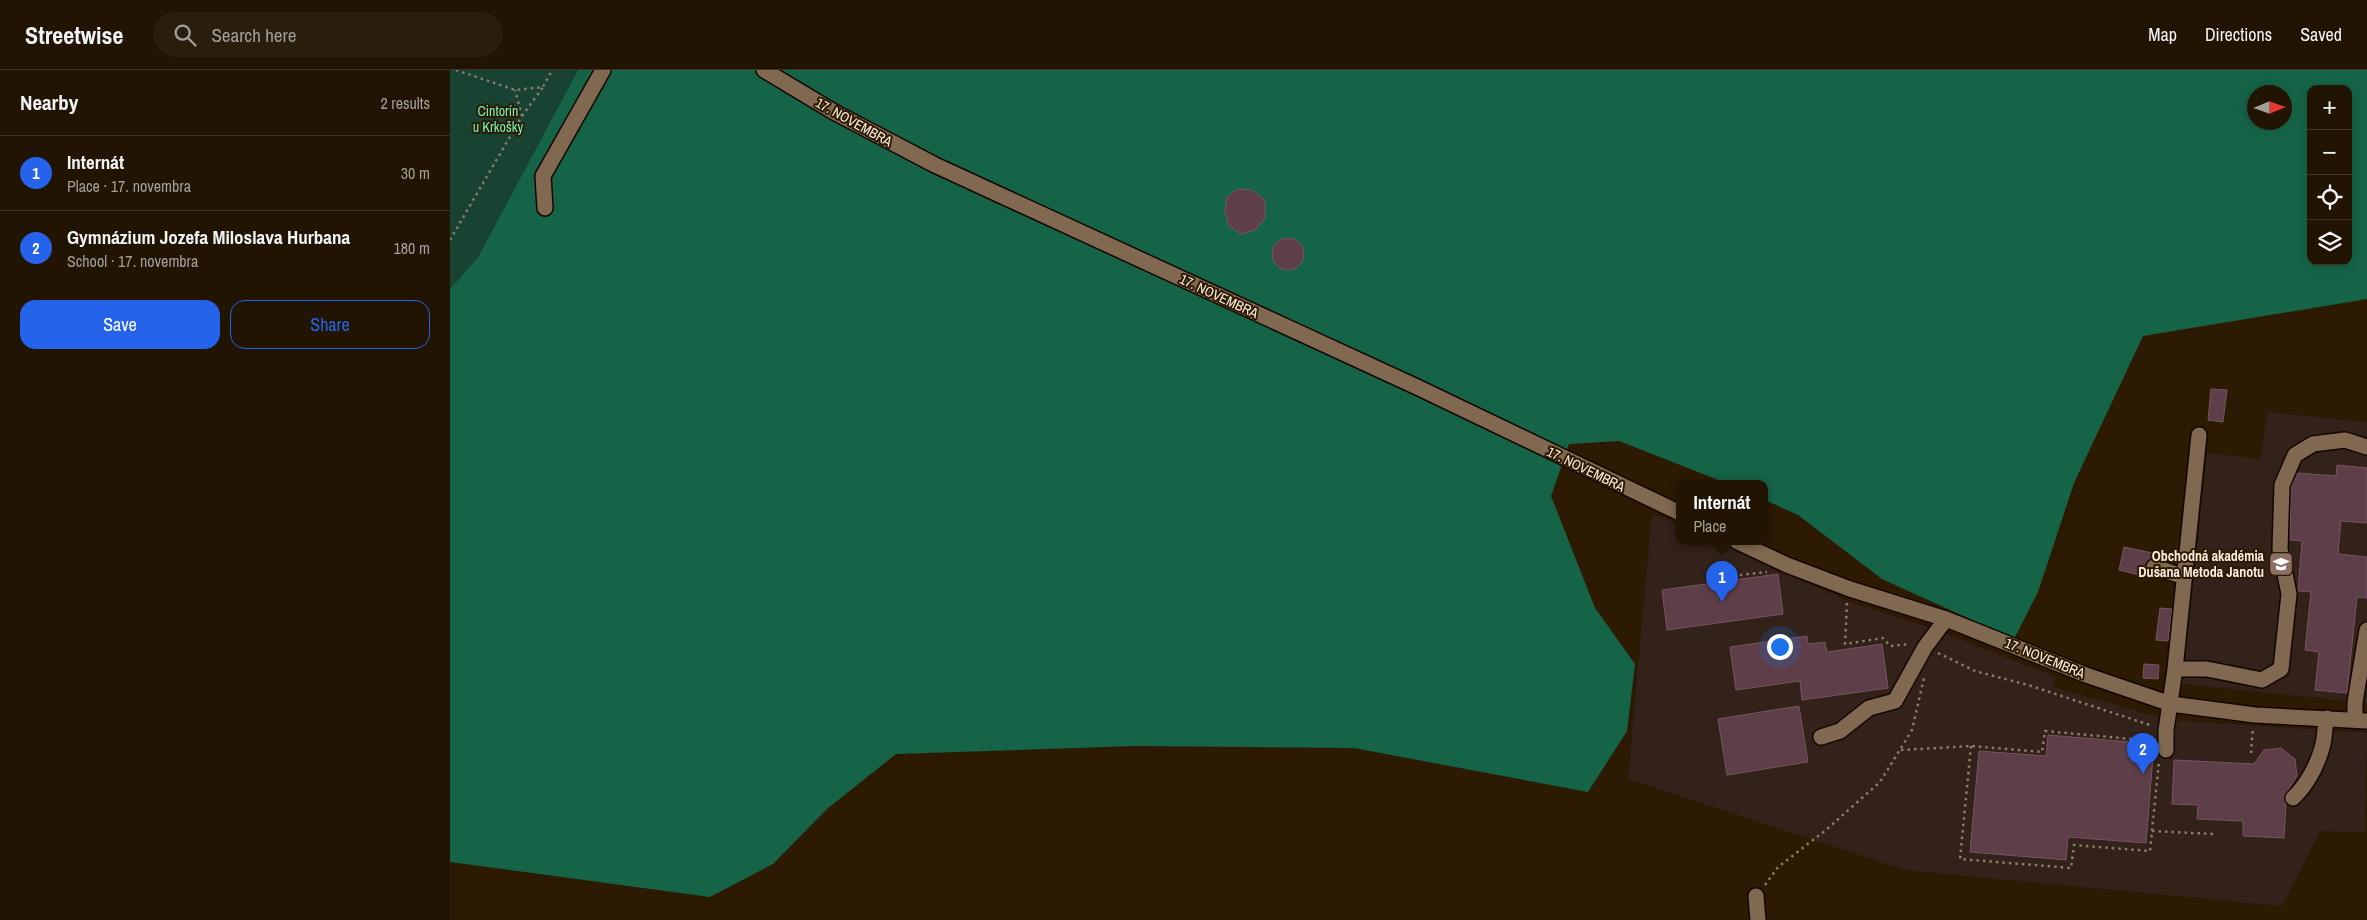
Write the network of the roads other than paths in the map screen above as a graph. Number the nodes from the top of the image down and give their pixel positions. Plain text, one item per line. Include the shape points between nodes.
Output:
1 (603, 70) edge
2 (764, 70) edge
3 (545, 208) dead end
4 (2200, 434) dead end
5 (2367, 447) edge
6 (1676, 511) edge
7 (1744, 545) edge
8 (2154, 567) dead end
9 (2185, 578) junction
10 (1946, 619) junction
11 (2367, 630) edge
12 (2175, 669) junction
13 (2170, 704) junction
14 (2327, 718) junction
15 (2361, 720) edge
16 (1821, 737) dead end
17 (2166, 741) road end
18 (2293, 798) dead end
19 (1756, 896) road end
20 (1758, 920) edge

1 - 3 street via 543,176
2 - 6 street, 17. NOVEMBRA via 834,112 935,165 1417,387
4 - 9 street
5 - 12 street via 2345,440 2313,444 2295,455 2282,485 2280,549 2289,594 2281,669 2262,680 2207,669
7 - 10 street, 17. NOVEMBRA via 1850,589
8 - 9 street
9 - 12 street
10 - 13 street, 17. NOVEMBRA via 2086,675
10 - 16 street via 1925,646 1895,701 1869,708 1840,731
11 - 15 street via 2355,702
12 - 13 street
13 - 14 street, 17. NOVEMBRA via 2255,715
13 - 17 street
14 - 15 street, 17. NOVEMBRA
14 - 18 street via 2323,747 2303,789
19 - 20 street

